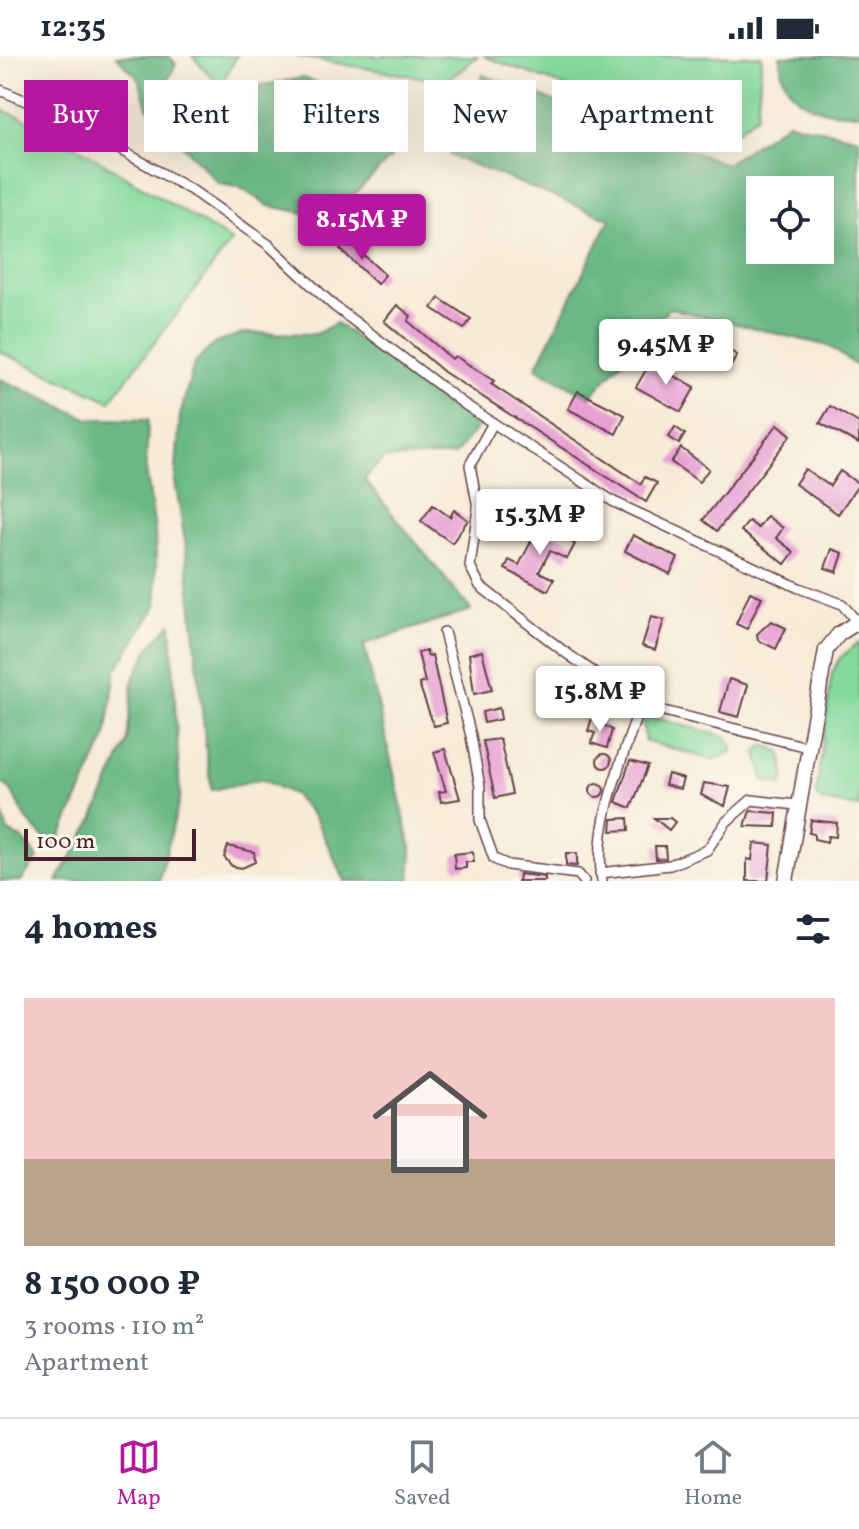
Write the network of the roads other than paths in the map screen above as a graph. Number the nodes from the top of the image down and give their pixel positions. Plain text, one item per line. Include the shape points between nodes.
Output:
1 (0, 90) edge
2 (493, 423) junction
3 (858, 621) edge
4 (444, 632) dead end
5 (640, 705) junction
6 (807, 747) junction
7 (797, 805) junction
8 (601, 877) edge
9 (584, 881) edge
10 (786, 881) edge

1 - 2 street via 59,115 193,191 269,245 334,306
2 - 3 street via 614,502 842,604
2 - 5 street via 470,465 476,491 470,566 480,586
3 - 6 main road via 826,650
4 - 9 street via 471,736 480,820 494,859 578,874
5 - 6 street
5 - 8 street via 609,801
6 - 7 main road
7 - 8 street via 751,800 726,822 707,850 670,865
7 - 10 main road

